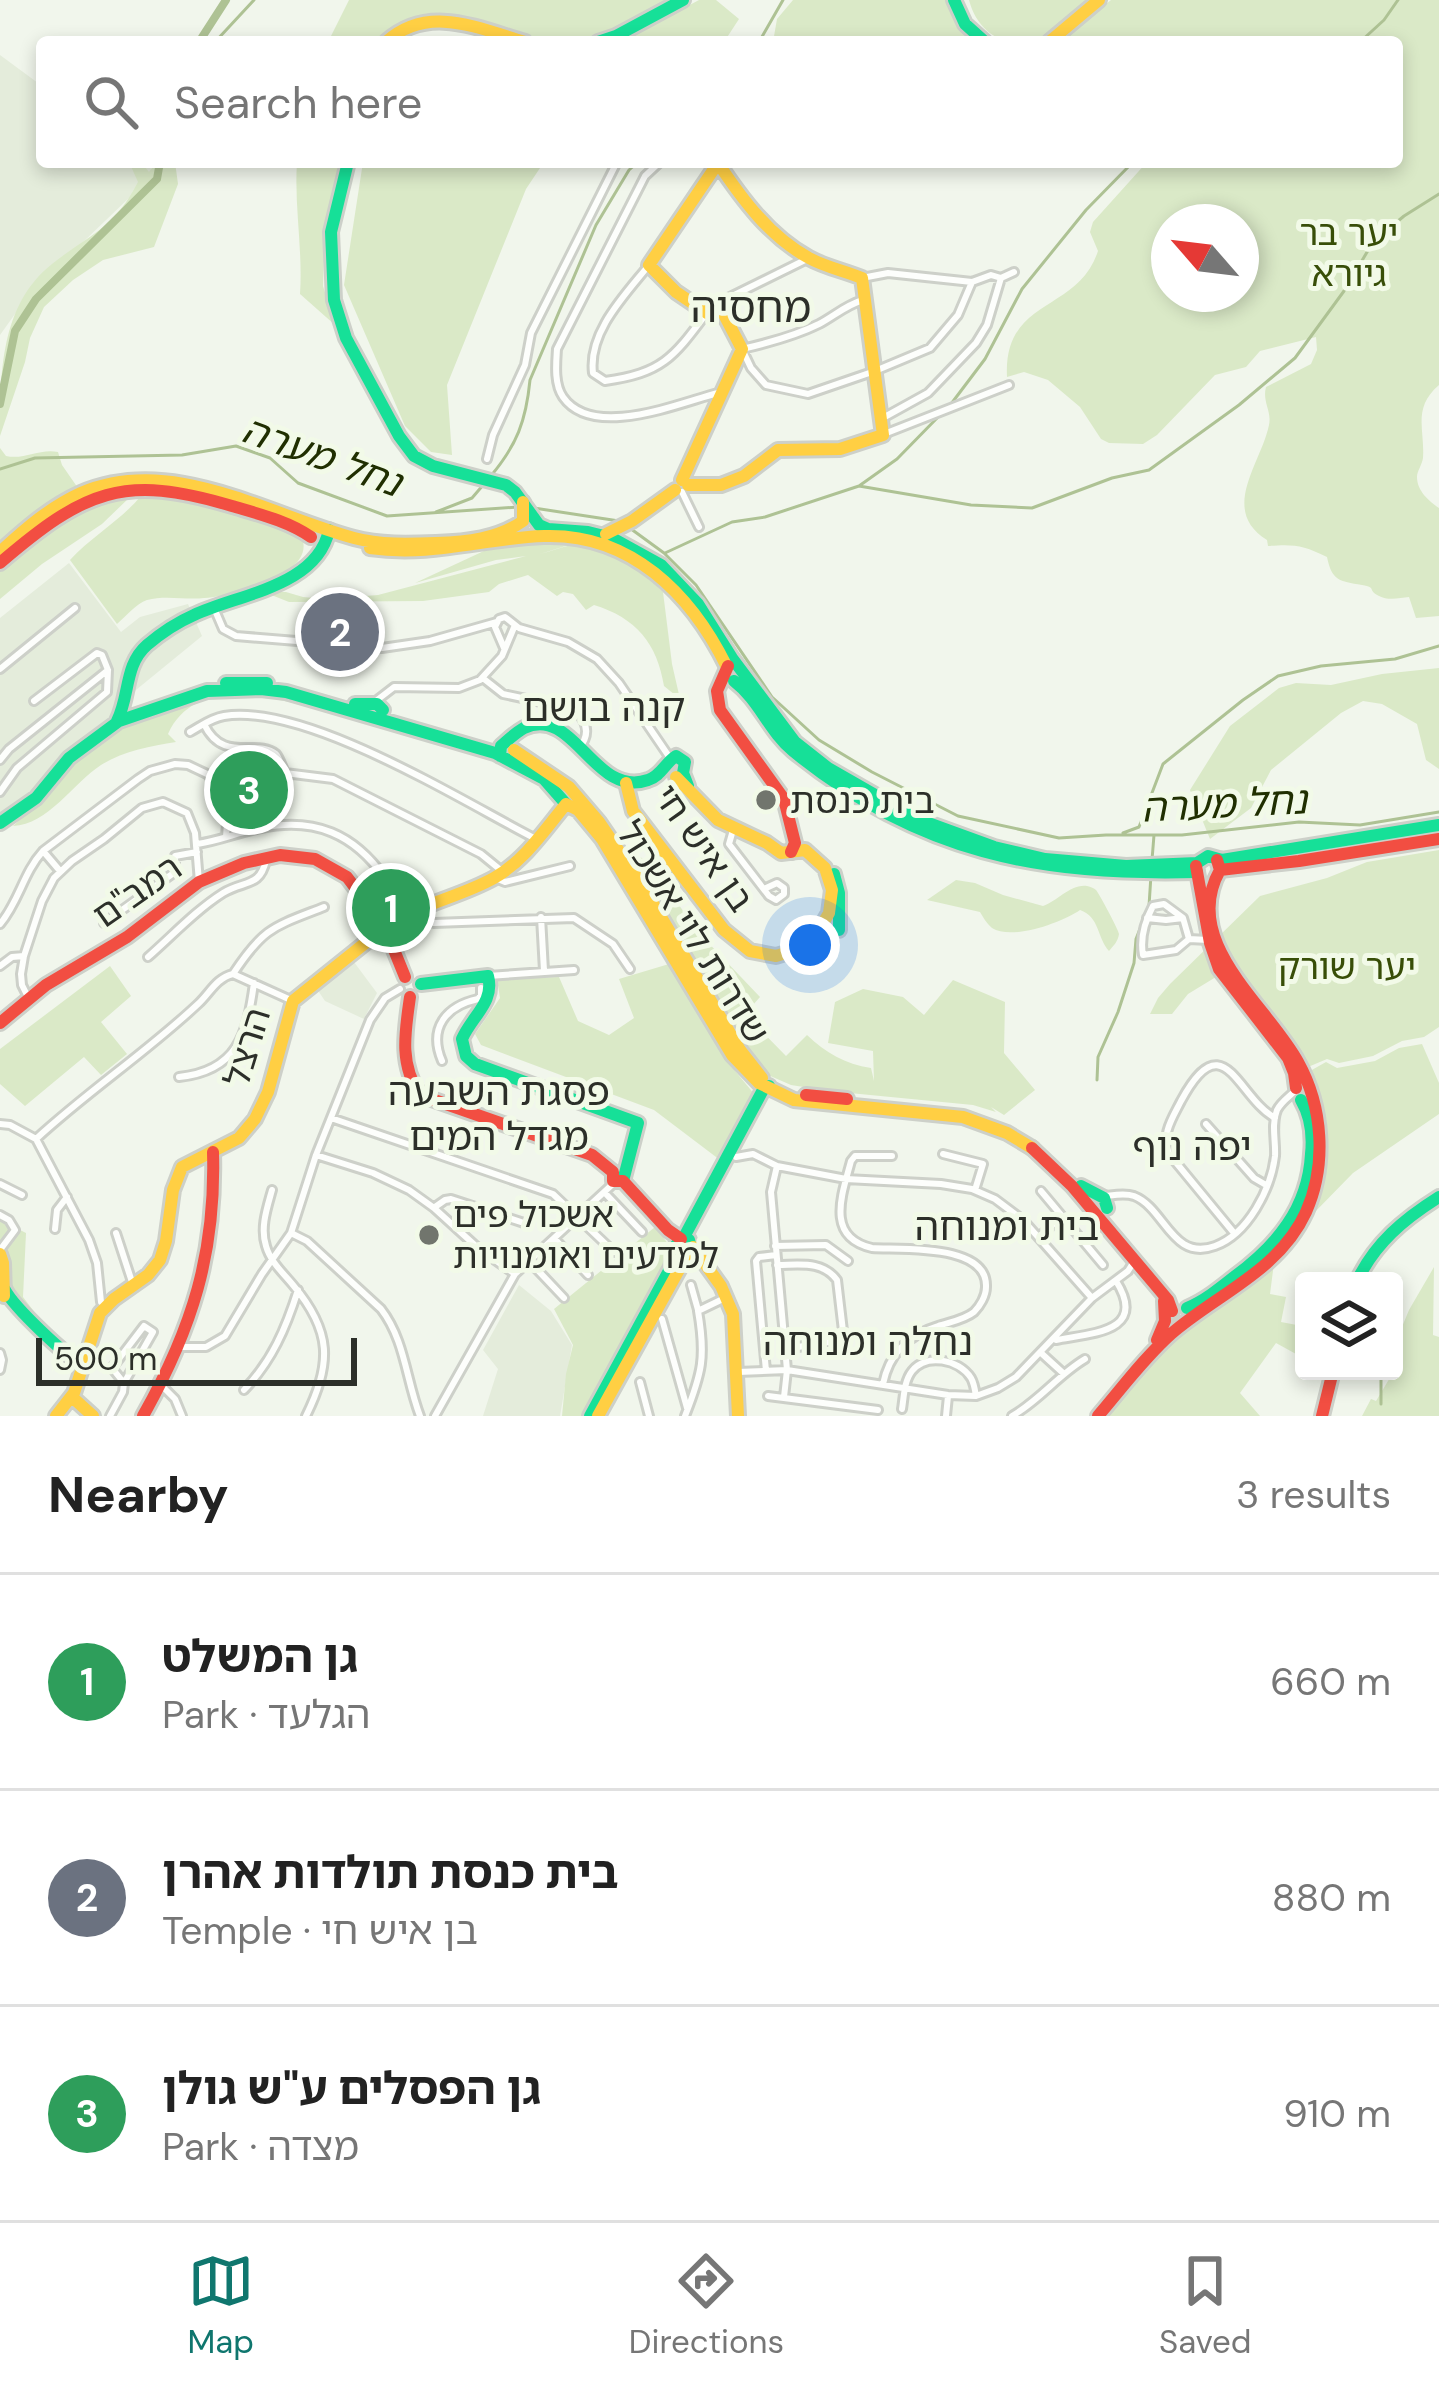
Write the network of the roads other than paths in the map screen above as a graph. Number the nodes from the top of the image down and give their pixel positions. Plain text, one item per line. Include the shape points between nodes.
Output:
1 (683, 0) edge
2 (954, 0) edge
3 (1099, 0) edge
4 (389, 36) edge
5 (501, 36) edge
6 (610, 36) edge
7 (975, 36) edge
8 (1056, 36) edge
9 (347, 168) edge
10 (614, 168) edge
11 (654, 168) edge
12 (714, 168) edge
13 (722, 168) edge
14 (809, 258) junction
15 (649, 265) junction
16 (1014, 272) dead end
17 (862, 278) junction
18 (1000, 278) junction
19 (972, 282) junction
20 (864, 300) junction
21 (718, 303) junction
22 (706, 313) junction
23 (742, 349) junction
24 (875, 371) junction
25 (1009, 385) dead end
26 (722, 392) junction
27 (880, 419) junction
28 (883, 434) junction
29 (488, 459) dead end
30 (126, 486) junction
31 (682, 487) junction
32 (632, 521) junction
33 (699, 527) dead end
34 (529, 528) junction
35 (602, 535) junction
36 (320, 536) junction
37 (635, 549) junction
38 (0, 552) edge
39 (0, 562) edge
40 (214, 607) junction
41 (75, 608) dead end
42 (497, 622) junction
43 (483, 627) junction
44 (516, 629) junction
45 (498, 634) junction
46 (504, 647) junction
47 (0, 669) edge
48 (108, 670) junction
49 (733, 673) junction
50 (483, 678) junction
51 (34, 701) dead end
52 (128, 707) junction
53 (376, 711) junction
54 (204, 724) junction
55 (190, 732) dead end
56 (578, 748) junction
57 (507, 750) junction
58 (0, 760) edge
59 (285, 773) junction
60 (676, 773) junction
61 (268, 775) dead end
62 (625, 786) junction
63 (0, 792) edge
64 (570, 800) junction
65 (0, 823) edge
66 (1439, 825) edge
67 (734, 828) junction
68 (226, 837) junction
69 (536, 839) junction
70 (1439, 839) edge
71 (783, 841) junction
72 (197, 848) junction
73 (43, 851) junction
74 (267, 857) junction
75 (570, 866) dead end
76 (1207, 870) junction
77 (60, 871) junction
78 (500, 875) junction
79 (385, 878) dead end
80 (199, 882) junction
81 (764, 889) dead end
82 (324, 907) dead end
83 (419, 908) junction
84 (541, 917) junction
85 (1147, 918) junction
86 (1183, 918) junction
87 (104, 923) dead end
88 (0, 924) edge
89 (383, 926) junction
90 (828, 929) junction
91 (1190, 938) junction
92 (1208, 940) junction
93 (24, 956) junction
94 (148, 958) dead end
95 (0, 966) edge
96 (630, 969) dead end
97 (544, 970) junction
98 (574, 970) dead end
99 (233, 974) junction
100 (484, 982) junction
101 (254, 983) junction
102 (409, 985) junction
103 (29, 998) junction
104 (293, 1001) junction
105 (466, 1001) junction
106 (483, 1008) junction
107 (0, 1023) edge
108 (442, 1061) dead end
109 (178, 1077) dead end
110 (768, 1088) junction
111 (1300, 1094) junction
112 (331, 1118) junction
113 (1275, 1118) junction
114 (0, 1124) edge
115 (1206, 1124) dead end
116 (36, 1139) junction
117 (746, 1148) junction
118 (212, 1152) junction
119 (943, 1154) dead end
120 (316, 1155) junction
121 (892, 1156) dead end
122 (983, 1164) junction
123 (777, 1166) junction
124 (998, 1169) dead end
125 (616, 1180) junction
126 (846, 1180) junction
127 (0, 1184) edge
128 (1267, 1185) junction
129 (272, 1190) dead end
130 (975, 1190) junction
131 (1041, 1191) dead end
132 (22, 1195) dead end
133 (67, 1197) junction
134 (1439, 1198) edge
135 (1100, 1204) junction
136 (434, 1208) junction
137 (0, 1215) edge
138 (578, 1216) junction
139 (1062, 1216) junction
140 (526, 1224) dead end
141 (55, 1229) dead end
142 (642, 1232) dead end
143 (116, 1233) dead end
144 (291, 1233) junction
145 (1234, 1233) junction
146 (1039, 1237) junction
147 (554, 1238) junction
148 (686, 1249) junction
149 (776, 1251) junction
150 (0, 1252) edge
151 (614, 1252) dead end
152 (1133, 1259) junction
153 (272, 1260) junction
154 (848, 1261) dead end
155 (529, 1262) junction
156 (777, 1265) junction
157 (1102, 1265) dead end
158 (1363, 1272) edge
159 (1145, 1273) junction
160 (515, 1274) junction
161 (588, 1275) dead end
162 (1119, 1278) junction
163 (133, 1285) junction
164 (691, 1285) dead end
165 (1157, 1288) junction
166 (298, 1291) junction
167 (564, 1298) dead end
168 (727, 1298) junction
169 (1092, 1298) junction
170 (108, 1302) junction
171 (698, 1311) junction
172 (1181, 1315) junction
173 (662, 1319) dead end
174 (1052, 1340) junction
175 (1157, 1340) junction
176 (180, 1347) junction
177 (785, 1349) junction
178 (1040, 1352) junction
179 (0, 1353) edge
180 (1085, 1359) dead end
181 (77, 1367) junction
182 (0, 1370) edge
183 (788, 1370) junction
184 (766, 1371) junction
185 (736, 1372) junction
186 (1063, 1373) junction
187 (1331, 1380) edge
188 (640, 1382) dead end
189 (124, 1383) junction
190 (883, 1384) junction
191 (161, 1385) junction
192 (905, 1389) junction
193 (244, 1390) dead end
194 (948, 1395) junction
195 (768, 1396) dead end
196 (976, 1396) junction
197 (72, 1397) junction
198 (784, 1397) junction
199 (902, 1409) dead end
200 (878, 1410) dead end
201 (686, 1413) edge
202 (54, 1416) edge
203 (93, 1416) edge
204 (110, 1416) edge
205 (143, 1416) edge
206 (182, 1416) edge
207 (306, 1416) edge
208 (420, 1416) edge
209 (435, 1416) edge
210 (594, 1416) edge
211 (649, 1416) edge
212 (738, 1416) edge
213 (946, 1416) edge
214 (1012, 1416) edge
215 (1093, 1416) edge
216 (1322, 1416) edge

1 - 6 main road
2 - 7 main road
3 - 8 main road
4 - 5 main road via 425,20
9 - 34 main road via 331,232 334,300 346,338 413,456 511,489
10 - 29 street via 531,333
11 - 26 street via 557,349 563,397 620,419
12 - 15 main road
13 - 14 main road via 738,195
14 - 17 main road
14 - 21 street
15 - 22 main road
15 - 22 street via 600,335 593,373 605,381 651,370 674,356
16 - 18 street
17 - 19 street
17 - 20 main road
18 - 19 street
18 - 27 street via 976,343 928,393
19 - 24 street via 930,348
20 - 23 street
20 - 24 main road
21 - 22 main road
21 - 23 main road
23 - 24 street via 766,386 808,394
23 - 26 main road
24 - 27 main road
25 - 28 street
26 - 31 main road
27 - 28 main road
28 - 31 main road via 840,448 778,450 721,485
30 - 36 main road via 208,488
30 - 38 main road via 60,503
30 - 39 main road via 64,510
31 - 32 main road
31 - 33 street
32 - 35 main road
32 - 37 main road via 627,536
34 - 35 main road
34 - 36 main road via 413,545
34 - 49 main road via 596,542 646,564 684,599
35 - 37 main road
36 - 40 main road via 302,572
37 - 49 main road via 690,594
40 - 43 street via 236,636 363,647
40 - 52 main road via 140,651
41 - 47 street
42 - 43 street
42 - 44 street via 505,617
42 - 45 street
43 - 45 street
44 - 45 street
44 - 46 street
44 - 60 street, בן איש חי via 597,659
45 - 46 street
46 - 50 street
48 - 51 street via 97,653
48 - 58 street
48 - 63 street via 107,692
49 - 71 main road via 717,700 781,794 790,818
49 - 76 main road via 827,768 916,819 1045,859
50 - 53 street via 459,688 399,686
50 - 56 street via 510,696 574,709 587,730
52 - 53 main road, שדרות לוי אשכול via 211,685 260,682
52 - 65 main road
53 - 57 main road, שדרות לוי אשכול
54 - 55 street
54 - 59 street via 219,742 272,752
54 - 69 street via 254,717 331,735
56 - 57 main road via 534,725
56 - 62 main road
57 - 64 main road, שדרות לוי אשכול via 557,778
59 - 61 street
59 - 78 street via 334,779 481,854
60 - 62 main road
60 - 67 main road, בן איש חי
62 - 90 main road, בן איש חי via 633,812 737,943 785,956
62 - 90 main road, בן איש חי via 628,815 734,948 781,962 832,943 824,940
64 - 69 main road
64 - 110 main road, שדרות לוי אשכול via 602,839 732,1055
66 - 76 main road
67 - 71 main road, בן איש חי
67 - 81 street via 731,848
68 - 72 street
68 - 73 street via 221,789 207,774 175,764 138,779
68 - 79 street via 313,826 357,847
69 - 78 main road
70 - 76 main road
71 - 90 main road, בן איש חי via 813,854 825,871
72 - 77 street via 192,819 163,802 142,808
72 - 80 street
72 - 87 street via 175,856 176,872
73 - 77 street
73 - 88 street
74 - 80 main road, רמב"ם
74 - 89 main road, רמב"ם via 304,856 332,866
74 - 94 street via 260,877 222,893
75 - 78 street via 505,882
76 - 92 main road
76 - 111 main road via 1228,968 1286,1042
77 - 93 street
78 - 83 main road, הרצל
80 - 103 main road, רמב"ם
82 - 99 street via 258,938
83 - 84 street via 434,923
83 - 89 main road, הרצל
84 - 96 street via 569,916 613,944
84 - 97 street
85 - 86 street
85 - 86 street via 1164,904
85 - 91 street via 1143,955 1176,950
86 - 91 street
89 - 102 main road, רמב"ם
89 - 104 main road, הרצל
91 - 92 street
92 - 111 main road via 1228,985 1292,1067
93 - 95 street
93 - 103 street
97 - 98 street
97 - 100 street
99 - 101 street
99 - 116 street
100 - 102 main road
100 - 105 street via 478,999
100 - 106 main road via 491,988
101 - 104 street
101 - 109 street via 234,1052 208,1071
102 - 112 street via 370,1019
102 - 125 main road via 404,1059 420,1095 578,1148
103 - 107 main road, רמב"ם
104 - 118 main road, הרצל via 255,1119
105 - 106 street via 473,1011
105 - 108 street via 439,1028
106 - 125 main road via 461,1041 466,1058 641,1125
110 - 117 main road
110 - 135 main road, שדרות לוי אשכול via 807,1102 989,1124 1018,1137
110 - 148 main road
111 - 113 street
111 - 172 main road via 1318,1118 1320,1158 1304,1215 1278,1253
112 - 120 street
112 - 138 street via 526,1182
113 - 128 street
113 - 145 street via 1231,1071 1214,1066 1197,1074 1169,1124 1169,1154
114 - 116 street
115 - 128 street
116 - 133 street
117 - 123 street
117 - 148 main road
118 - 163 main road, הרצל via 178,1173 164,1250
118 - 176 main road via 212,1223
119 - 122 street
120 - 136 street via 392,1180
120 - 144 street
121 - 126 street via 855,1156
122 - 124 street
122 - 130 street
123 - 126 street
123 - 149 street
125 - 138 street
125 - 142 street
125 - 148 main road
126 - 130 street
126 - 190 street via 841,1224 852,1241 961,1255 984,1273 976,1311 895,1352
127 - 132 street
128 - 145 street
129 - 153 street via 264,1219
130 - 146 street
131 - 139 street
133 - 141 street
133 - 170 street
134 - 158 main road via 1407,1216
135 - 145 street via 1131,1196 1188,1246 1212,1247
135 - 152 main road, שדרות לוי אשכול
135 - 172 main road, שדרות לוי אשכול
136 - 140 street via 451,1199
136 - 160 street
137 - 150 street via 15,1230
138 - 147 street
138 - 151 street
139 - 146 street
139 - 157 street
143 - 163 street
144 - 153 street
144 - 208 street via 391,1321
146 - 169 street
147 - 155 street
147 - 161 street
148 - 168 main road
148 - 210 main road
149 - 154 street via 826,1245
149 - 156 street
149 - 184 street via 756,1262
150 - 181 main road via 12,1311
152 - 159 main road, שדרות לוי אשכול
152 - 162 street
153 - 166 street
153 - 176 street via 225,1336 206,1347
155 - 160 street
155 - 167 street
156 - 177 street
156 - 177 street via 813,1264 836,1276 842,1327 838,1342
159 - 162 street
159 - 165 main road, שדרות לוי אשכול
160 - 209 street
162 - 169 street
162 - 174 street via 1128,1307 1119,1322
163 - 170 main road, הרצל
164 - 171 street
165 - 172 main road, שדרות לוי אשכול
165 - 175 main road via 1166,1310
166 - 193 street via 280,1340
166 - 207 street via 325,1348 323,1378
168 - 171 street
168 - 185 main road
169 - 174 street
170 - 181 main road
171 - 201 street via 702,1369
172 - 175 main road
172 - 215 main road
173 - 201 street
174 - 178 street
175 - 215 main road
176 - 191 main road
177 - 183 street
178 - 186 street
178 - 196 street via 1008,1382
179 - 182 street
180 - 186 street
181 - 197 main road
181 - 202 main road
183 - 184 street
183 - 190 street
183 - 198 street
184 - 185 street
185 - 212 main road
186 - 214 street
187 - 216 main road
188 - 211 street
189 - 189 street via 153,1331 144,1326 112,1368
189 - 204 street
190 - 192 street
191 - 205 main road
191 - 206 street
192 - 194 street
192 - 196 street via 915,1367 943,1360 970,1376
192 - 199 street
194 - 196 street
194 - 213 street
195 - 198 street
197 - 202 main road
197 - 203 main road
198 - 200 street

